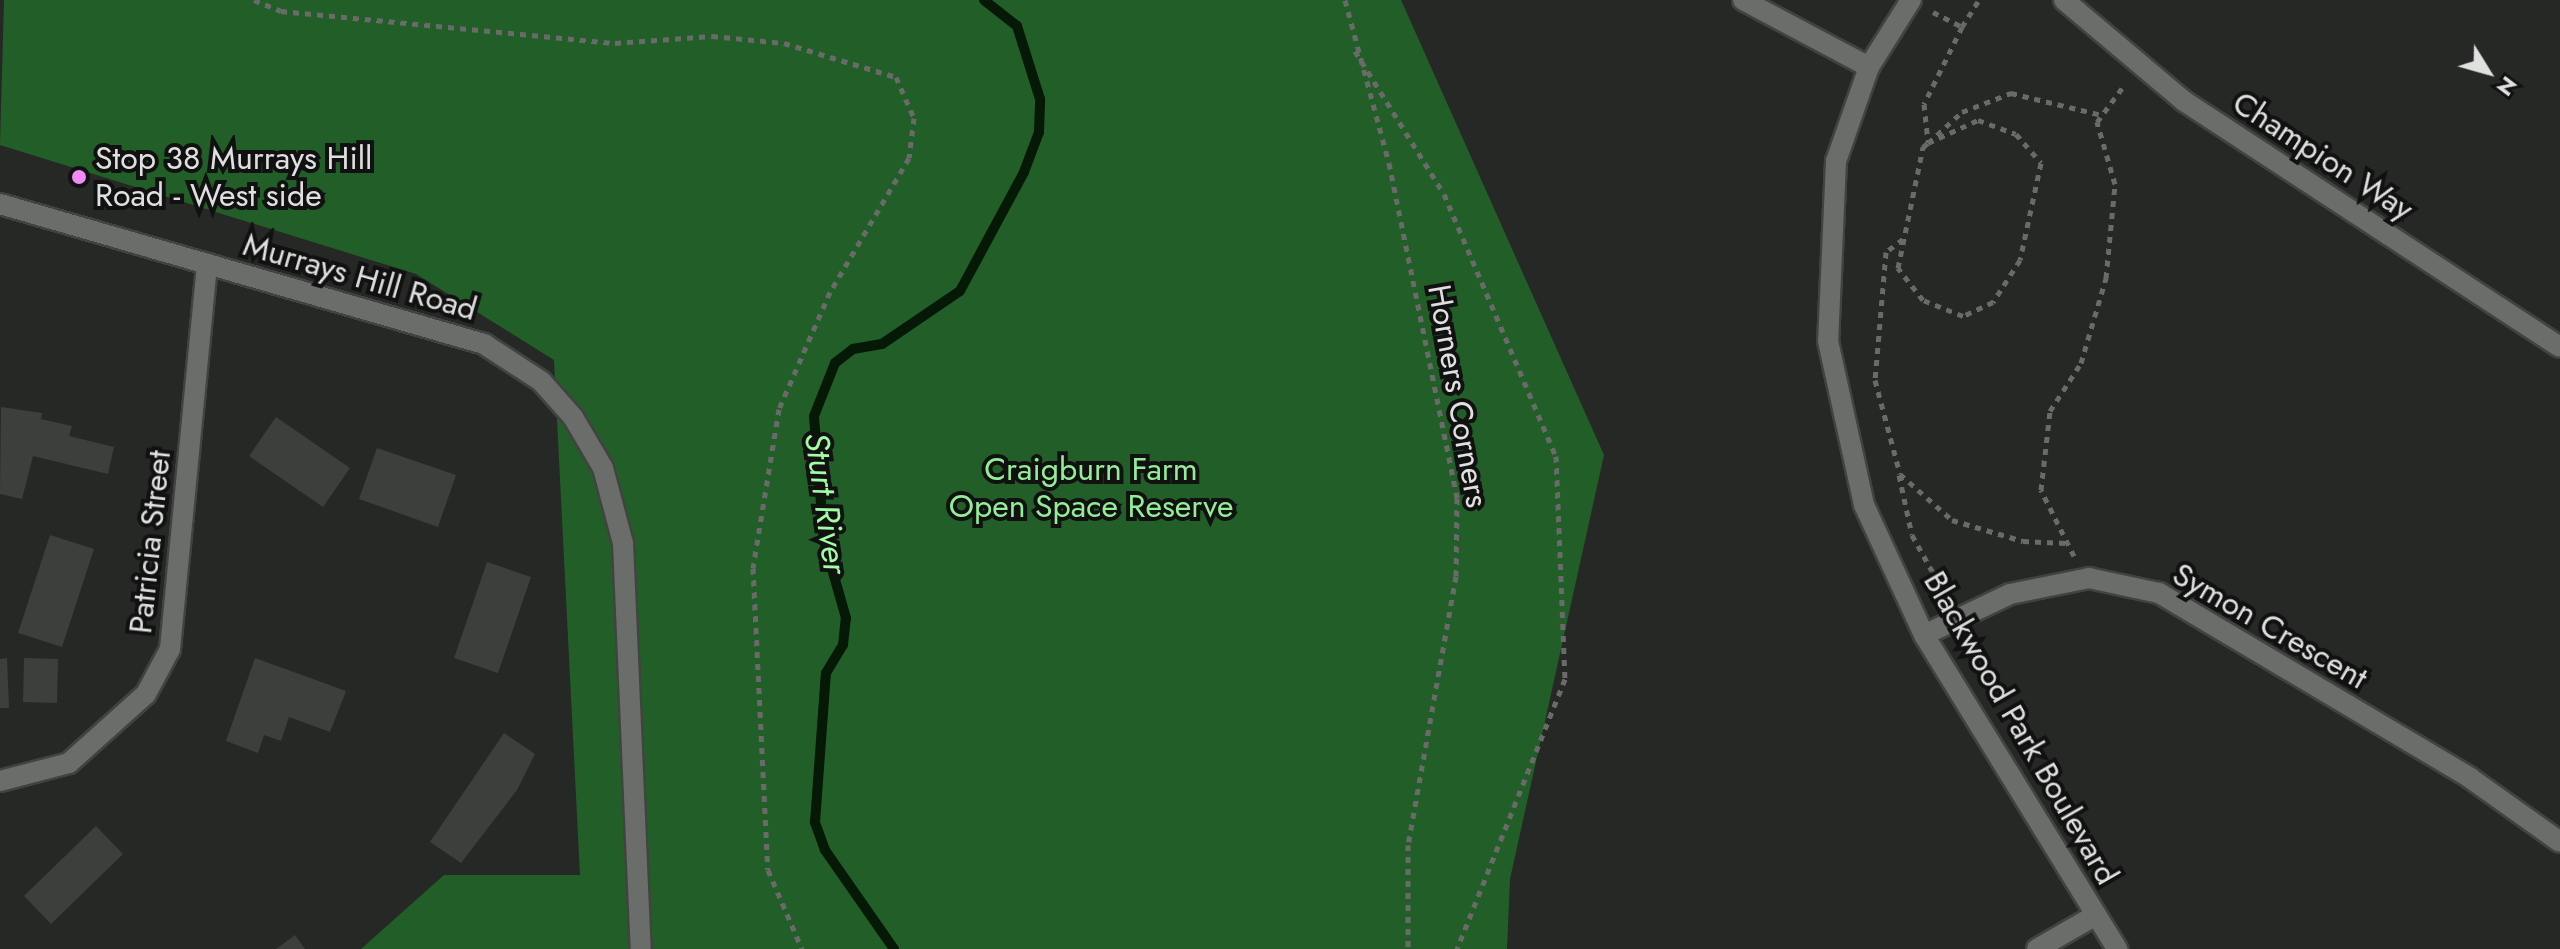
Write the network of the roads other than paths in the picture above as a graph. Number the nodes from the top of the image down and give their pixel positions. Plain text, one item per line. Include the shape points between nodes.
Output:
1 (1743, 0) edge
2 (1911, 0) edge
3 (2064, 0) edge
4 (1869, 67) junction
5 (0, 204) edge
6 (207, 264) junction
7 (2560, 347) edge
8 (1924, 635) junction
9 (0, 781) edge
10 (2560, 842) edge
11 (2096, 915) junction
12 (641, 949) edge
13 (2037, 949) edge
14 (2117, 949) edge

1 - 4 street
2 - 4 street, Blackwood Park Boulevard
3 - 7 street, Champion Way via 2184,101
4 - 8 street, Blackwood Park Boulevard via 1836,161 1828,341 1864,505
5 - 6 street, Murrays Hill Road
6 - 9 street, Patricia Street via 170,649 146,694 69,763
6 - 12 street, Murrays Hill Road via 484,344 541,381 573,417 603,468 623,543
8 - 10 street, Symon Crescent via 2010,594 2089,578 2159,593 2470,778
8 - 11 street, Blackwood Park Boulevard
11 - 13 street
11 - 14 street, Blackwood Park Boulevard

